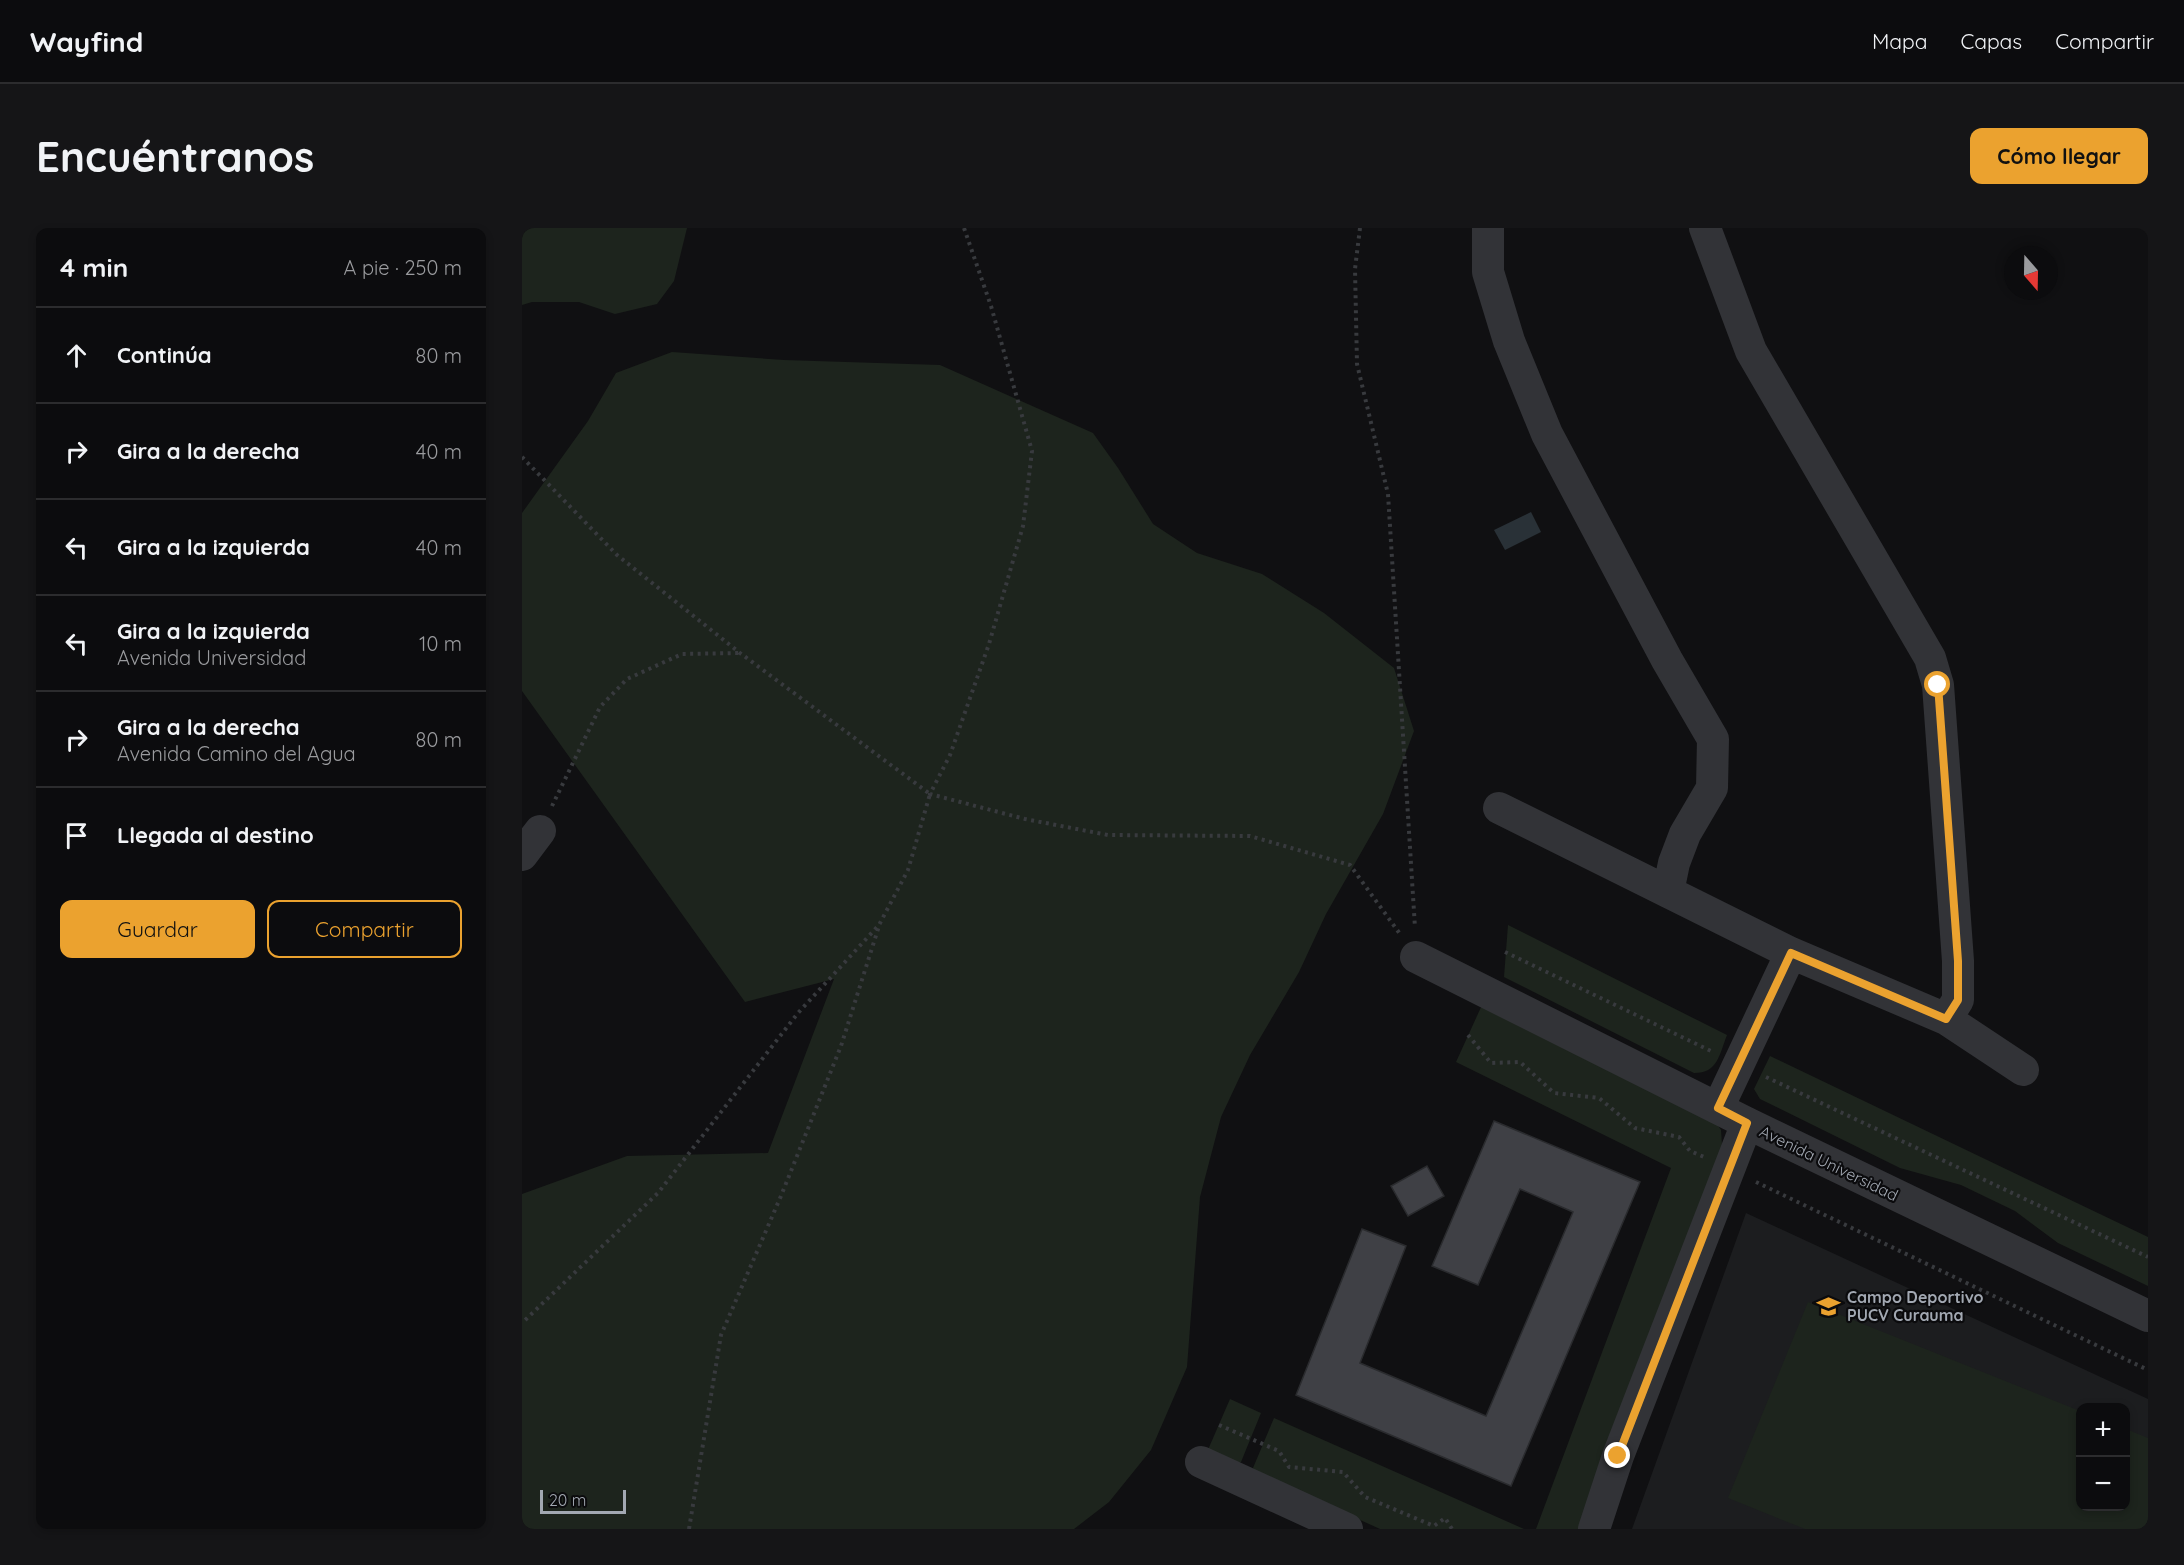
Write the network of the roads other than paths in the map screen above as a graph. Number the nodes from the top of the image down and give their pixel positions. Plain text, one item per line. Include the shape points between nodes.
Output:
1 (1488, 228) edge
2 (1705, 228) edge
3 (1499, 808) dead end
4 (1668, 892) junction
5 (1791, 953) junction
6 (1416, 957) road end
7 (1946, 1019) junction
8 (2023, 1070) dead end
9 (1718, 1108) junction
10 (1747, 1123) junction
11 (2148, 1316) edge
12 (1201, 1462) dead end
13 (1347, 1529) edge
14 (1594, 1529) edge

1 - 4 street via 1488,272 1509,341 1547,434 1713,739 1712,788 1685,834
2 - 7 street via 1750,351 1930,658 1938,685 1958,961 1958,1000
3 - 4 street
4 - 5 street
5 - 7 street
5 - 9 street
6 - 9 street, Avenida Universidad
7 - 8 street
9 - 10 street, Avenida Universidad
10 - 11 street, Avenida Universidad
10 - 14 street via 1618,1456
12 - 13 street

